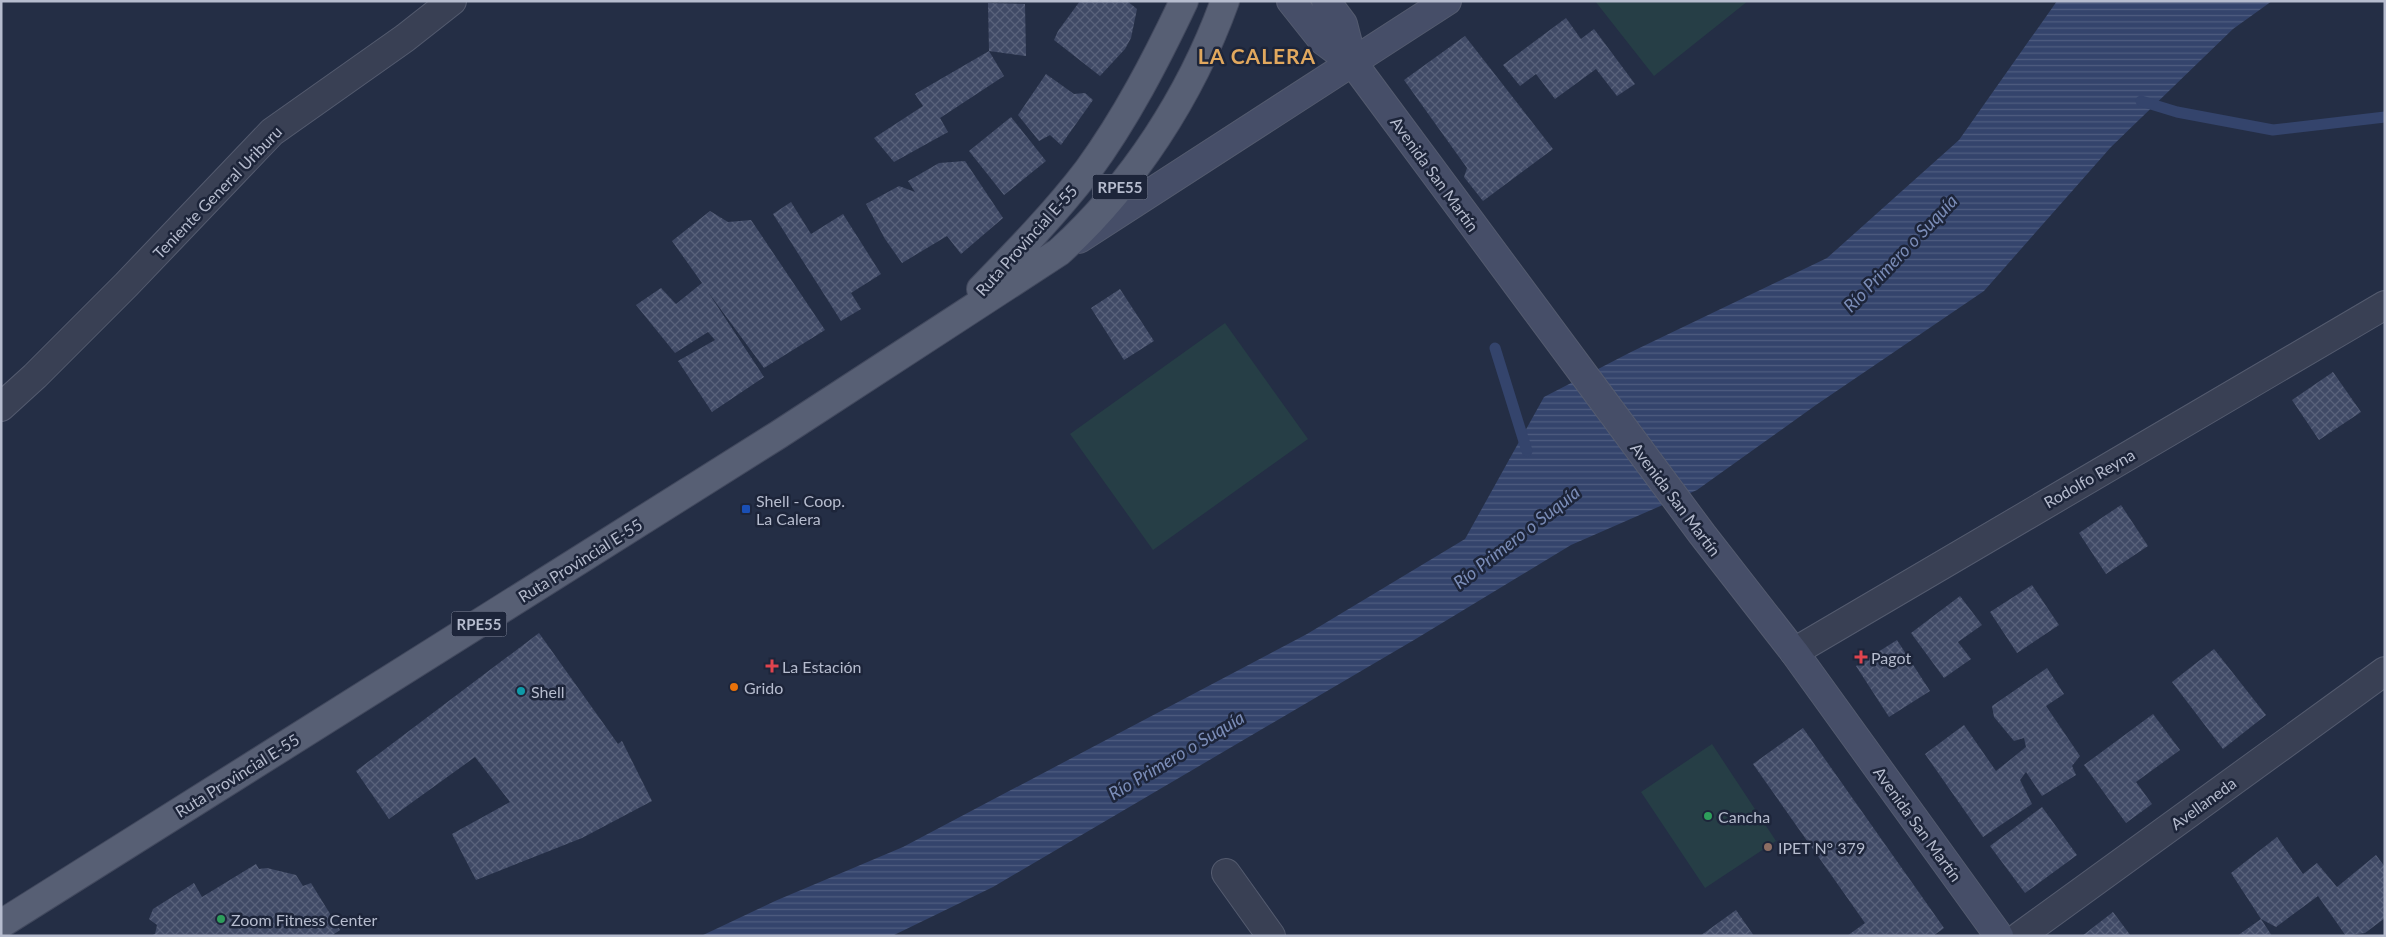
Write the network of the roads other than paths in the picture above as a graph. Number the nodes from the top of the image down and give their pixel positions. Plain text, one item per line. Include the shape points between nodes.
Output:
1 (452, 1) edge
2 (1184, 1) edge
3 (1226, 1) edge
4 (1291, 1) edge
5 (1326, 1) edge
6 (1447, 1) edge
7 (1353, 62) junction
8 (1059, 252) junction
9 (2385, 305) edge
10 (953, 320) junction
11 (1, 407) edge
12 (1794, 652) junction
13 (2385, 671) edge
14 (1226, 873) dead end
15 (1, 924) edge
16 (1271, 936) edge
17 (1999, 936) edge
18 (2020, 936) edge

1 - 11 street, Teniente General Uriburu via 272,132 126,285
2 - 10 main road, Ruta Provincial E-55 / RPE55 via 1132,104 1088,169 1046,220
3 - 8 main road, Ruta Provincial E-55 / RPE55 via 1182,92 1136,166 1092,221
4 - 7 street, Avenida San Martín via 1322,40
5 - 7 street, Avenida San Martín via 1342,24
6 - 7 street
7 - 8 street
7 - 12 street, Avenida San Martín via 1702,534
8 - 10 main road, Ruta Provincial E-55 / RPE55
9 - 12 street, Rodolfo Reyna
10 - 15 main road, Ruta Provincial E-55 / RPE55 via 761,445
12 - 17 street, Avenida San Martín
13 - 18 street, Avellaneda
14 - 16 street

